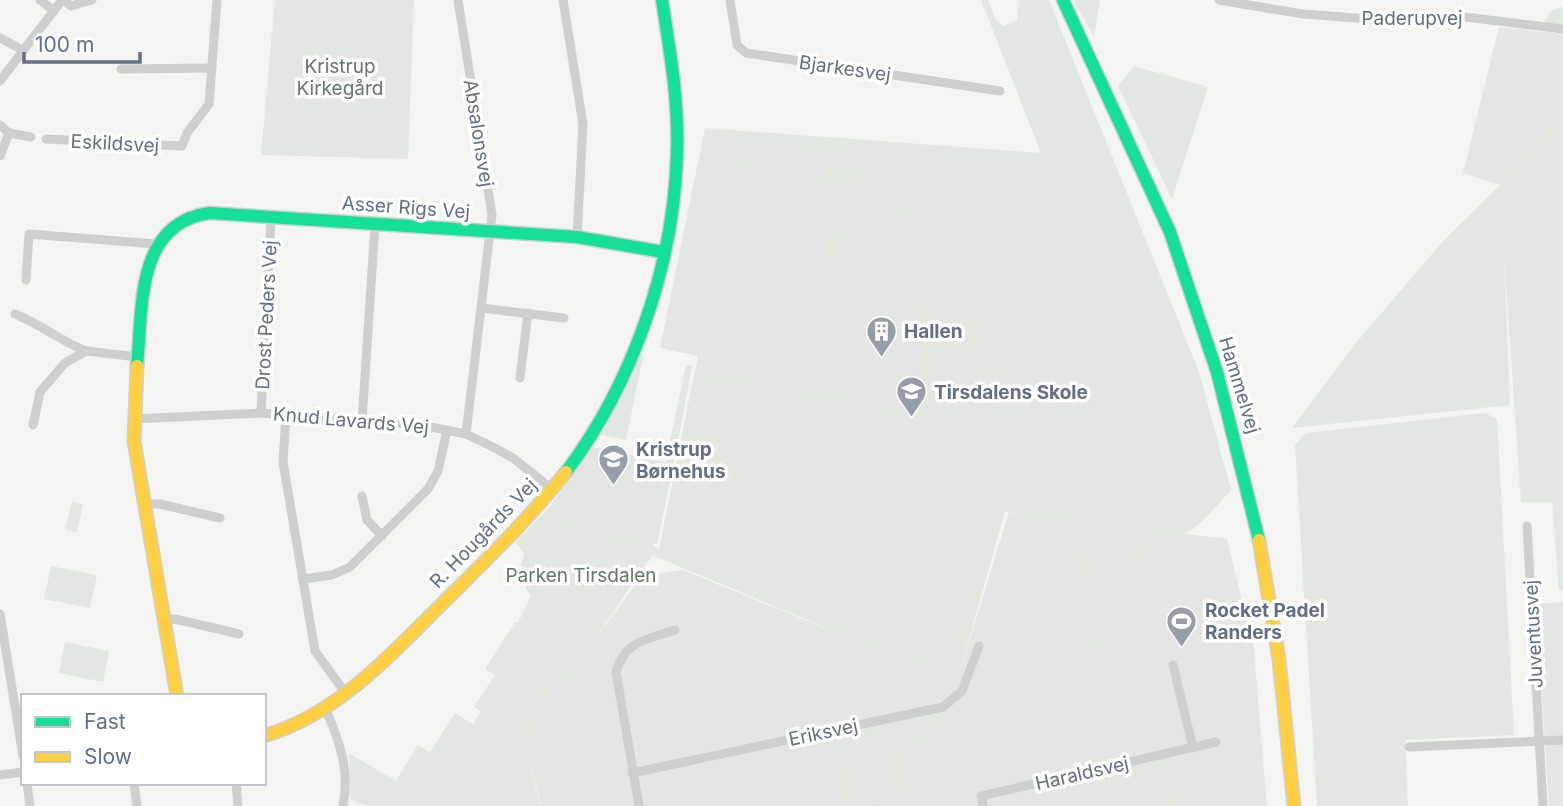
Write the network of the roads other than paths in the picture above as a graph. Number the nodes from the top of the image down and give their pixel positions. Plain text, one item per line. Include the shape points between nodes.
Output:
1 (40, 0) edge
2 (63, 0) edge
3 (92, 0) edge
4 (217, 0) edge
5 (458, 0) edge
6 (563, 0) edge
7 (662, 0) edge
8 (730, 0) edge
9 (1063, 0) edge
10 (1219, 0) edge
11 (54, 11) junction
12 (1563, 29) edge
13 (0, 38) edge
14 (23, 50) junction
15 (212, 68) junction
16 (121, 69) dead end
17 (0, 81) edge
18 (1000, 91) dead end
19 (0, 125) edge
20 (9, 133) junction
21 (31, 137) dead end
22 (46, 139) dead end
23 (0, 156) edge
24 (271, 217) junction
25 (375, 225) junction
26 (491, 232) junction
27 (578, 237) junction
28 (156, 244) junction
29 (663, 252) junction
30 (26, 280) dead end
31 (482, 308) junction
32 (528, 313) junction
33 (15, 314) dead end
34 (564, 318) dead end
35 (86, 351) junction
36 (138, 357) junction
37 (520, 378) dead end
38 (261, 413) junction
39 (286, 415) junction
40 (133, 419) junction
41 (362, 421) junction
42 (33, 425) dead end
43 (447, 430) junction
44 (466, 434) junction
45 (552, 489) junction
46 (362, 496) dead end
47 (145, 505) junction
48 (220, 518) dead end
49 (1527, 526) dead end
50 (382, 536) junction
51 (303, 579) junction
52 (0, 614) edge
53 (164, 620) junction
54 (675, 631) dead end
55 (239, 634) dead end
56 (979, 646) dead end
57 (1173, 664) dead end
58 (177, 694) edge
59 (347, 695) junction
60 (326, 710) junction
61 (266, 735) edge
62 (1563, 740) edge
63 (1540, 741) junction
64 (1216, 742) dead end
65 (21, 744) edge
66 (1409, 747) dead end
67 (1193, 748) junction
68 (21, 772) edge
69 (632, 773) junction
70 (0, 775) edge
71 (27, 785) edge
72 (134, 785) edge
73 (236, 785) edge
74 (30, 806) edge
75 (136, 806) edge
76 (238, 806) edge
77 (343, 806) edge
78 (639, 806) edge
79 (983, 806) edge
80 (1294, 806) edge
81 (1543, 806) edge

1 - 11 street
2 - 3 street via 71,6
2 - 11 street
4 - 15 street, Eskildsvej
5 - 26 street, Absalonsvej
6 - 27 street via 583,124
7 - 29 main road, R. Hougårds Vej via 677,140
8 - 18 street, Bjarkesvej via 737,45 746,53
9 - 80 main road, Hammelvej via 1169,230 1233,425 1277,630
10 - 12 street, Paderupvej via 1303,14 1369,19 1465,17
11 - 14 street
13 - 14 street
14 - 17 street
15 - 16 street
15 - 22 street, Eskildsvej via 209,104 182,146
19 - 20 street
20 - 21 street
20 - 23 street
24 - 25 main road, Asser Rigs Vej
24 - 28 main road, Asser Rigs Vej via 195,215 173,225
24 - 38 street, Drost Peders Vej
25 - 26 main road, Asser Rigs Vej
25 - 41 street
26 - 27 main road, Asser Rigs Vej
26 - 31 street, Absalonsvej
27 - 29 main road, Asser Rigs Vej
28 - 30 street via 29,234
28 - 36 main road via 147,273
29 - 45 main road, R. Hougårds Vej via 650,308 622,378
31 - 32 street
31 - 44 street, Absalonsvej
32 - 34 street
32 - 37 street
33 - 35 street
35 - 36 street
35 - 42 street via 65,363 40,392
36 - 40 main road
38 - 39 street, Knud Lavards Vej
38 - 40 street, Knud Lavards Vej
39 - 41 street, Knud Lavards Vej
39 - 51 street via 283,462
40 - 47 main road
41 - 43 street, Knud Lavards Vej
43 - 44 street, Knud Lavards Vej
43 - 50 street via 438,471 428,489
44 - 45 street, Knud Lavards Vej via 513,458
45 - 59 main road, R. Hougårds Vej
46 - 50 street via 367,520
47 - 48 street via 160,504
47 - 53 main road
49 - 63 street, Juventusvej
50 - 51 street via 350,567
51 - 59 street via 316,651
52 - 65 street
53 - 55 street
53 - 58 main road
54 - 69 street via 634,644 621,656 616,672
56 - 69 street, Eriksvej via 962,691 943,707
57 - 67 street
59 - 60 main road, R. Hougårds Vej
60 - 61 main road, R. Hougårds Vej
60 - 77 street via 345,767
62 - 63 street
63 - 66 street
63 - 81 street, Juventusvej
64 - 67 street, Haraldsvej
67 - 79 street, Haraldsvej via 981,796
68 - 70 street
69 - 78 street
71 - 74 street
72 - 75 street
73 - 76 street

